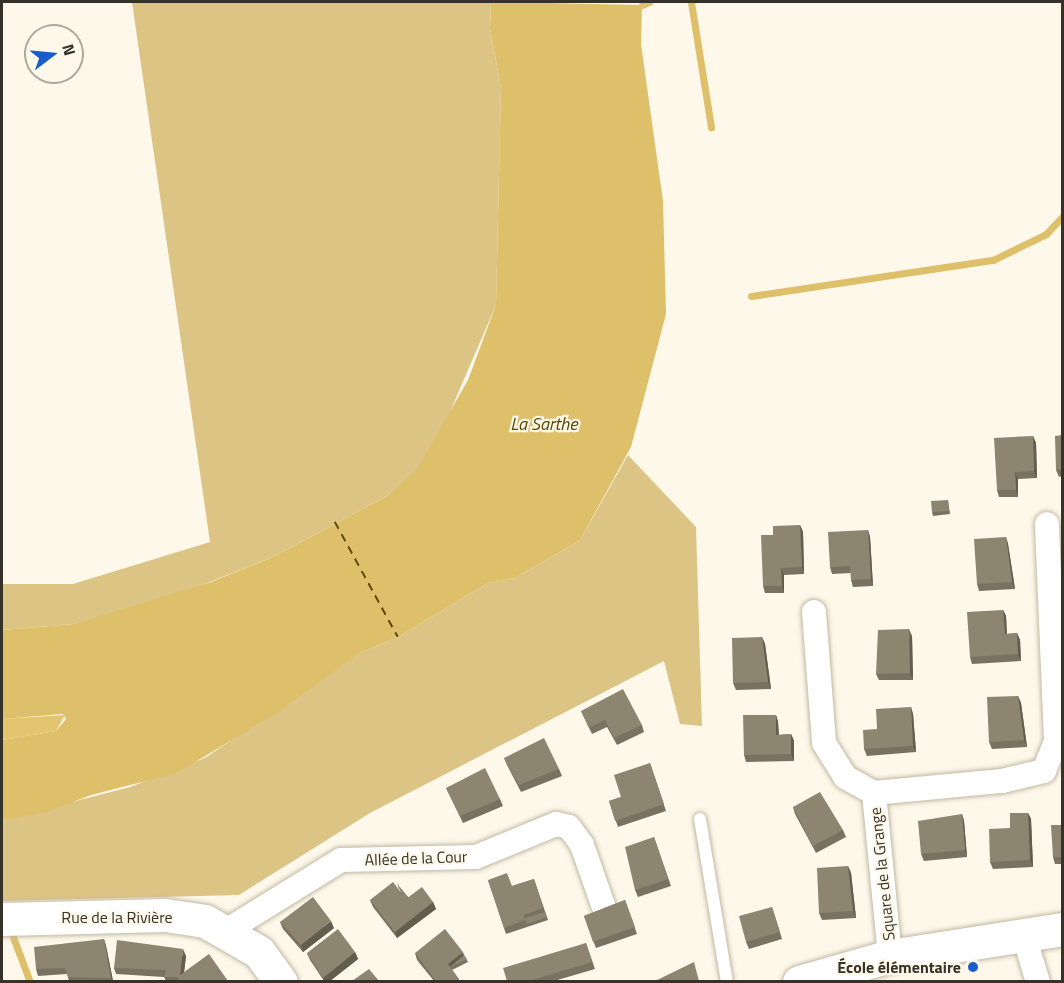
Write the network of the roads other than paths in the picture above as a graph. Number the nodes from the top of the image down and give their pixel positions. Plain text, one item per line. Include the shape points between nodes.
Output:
1 (1047, 524) dead end
2 (814, 612) dead end
3 (874, 793) junction
4 (700, 819) dead end
5 (603, 905) dead end
6 (2, 919) edge
7 (1062, 929) edge
8 (226, 931) junction
9 (1024, 936) junction
10 (890, 956) junction
11 (281, 981) edge
12 (727, 981) edge
13 (799, 981) edge
14 (1038, 981) edge

1 - 3 street, Square de la Grange via 1056,741 1044,771 1002,782
2 - 3 street, Square de la Grange via 825,743 845,777
3 - 10 street, Square de la Grange
4 - 12 lane
5 - 8 street, Allée de la Cour via 582,845 569,826 556,824 476,856 341,860
6 - 8 street, Rue de la Rivière via 165,915 205,921
7 - 9 street
8 - 11 street, Rue de la Rivière via 259,952
9 - 10 street
9 - 14 street
10 - 13 street

